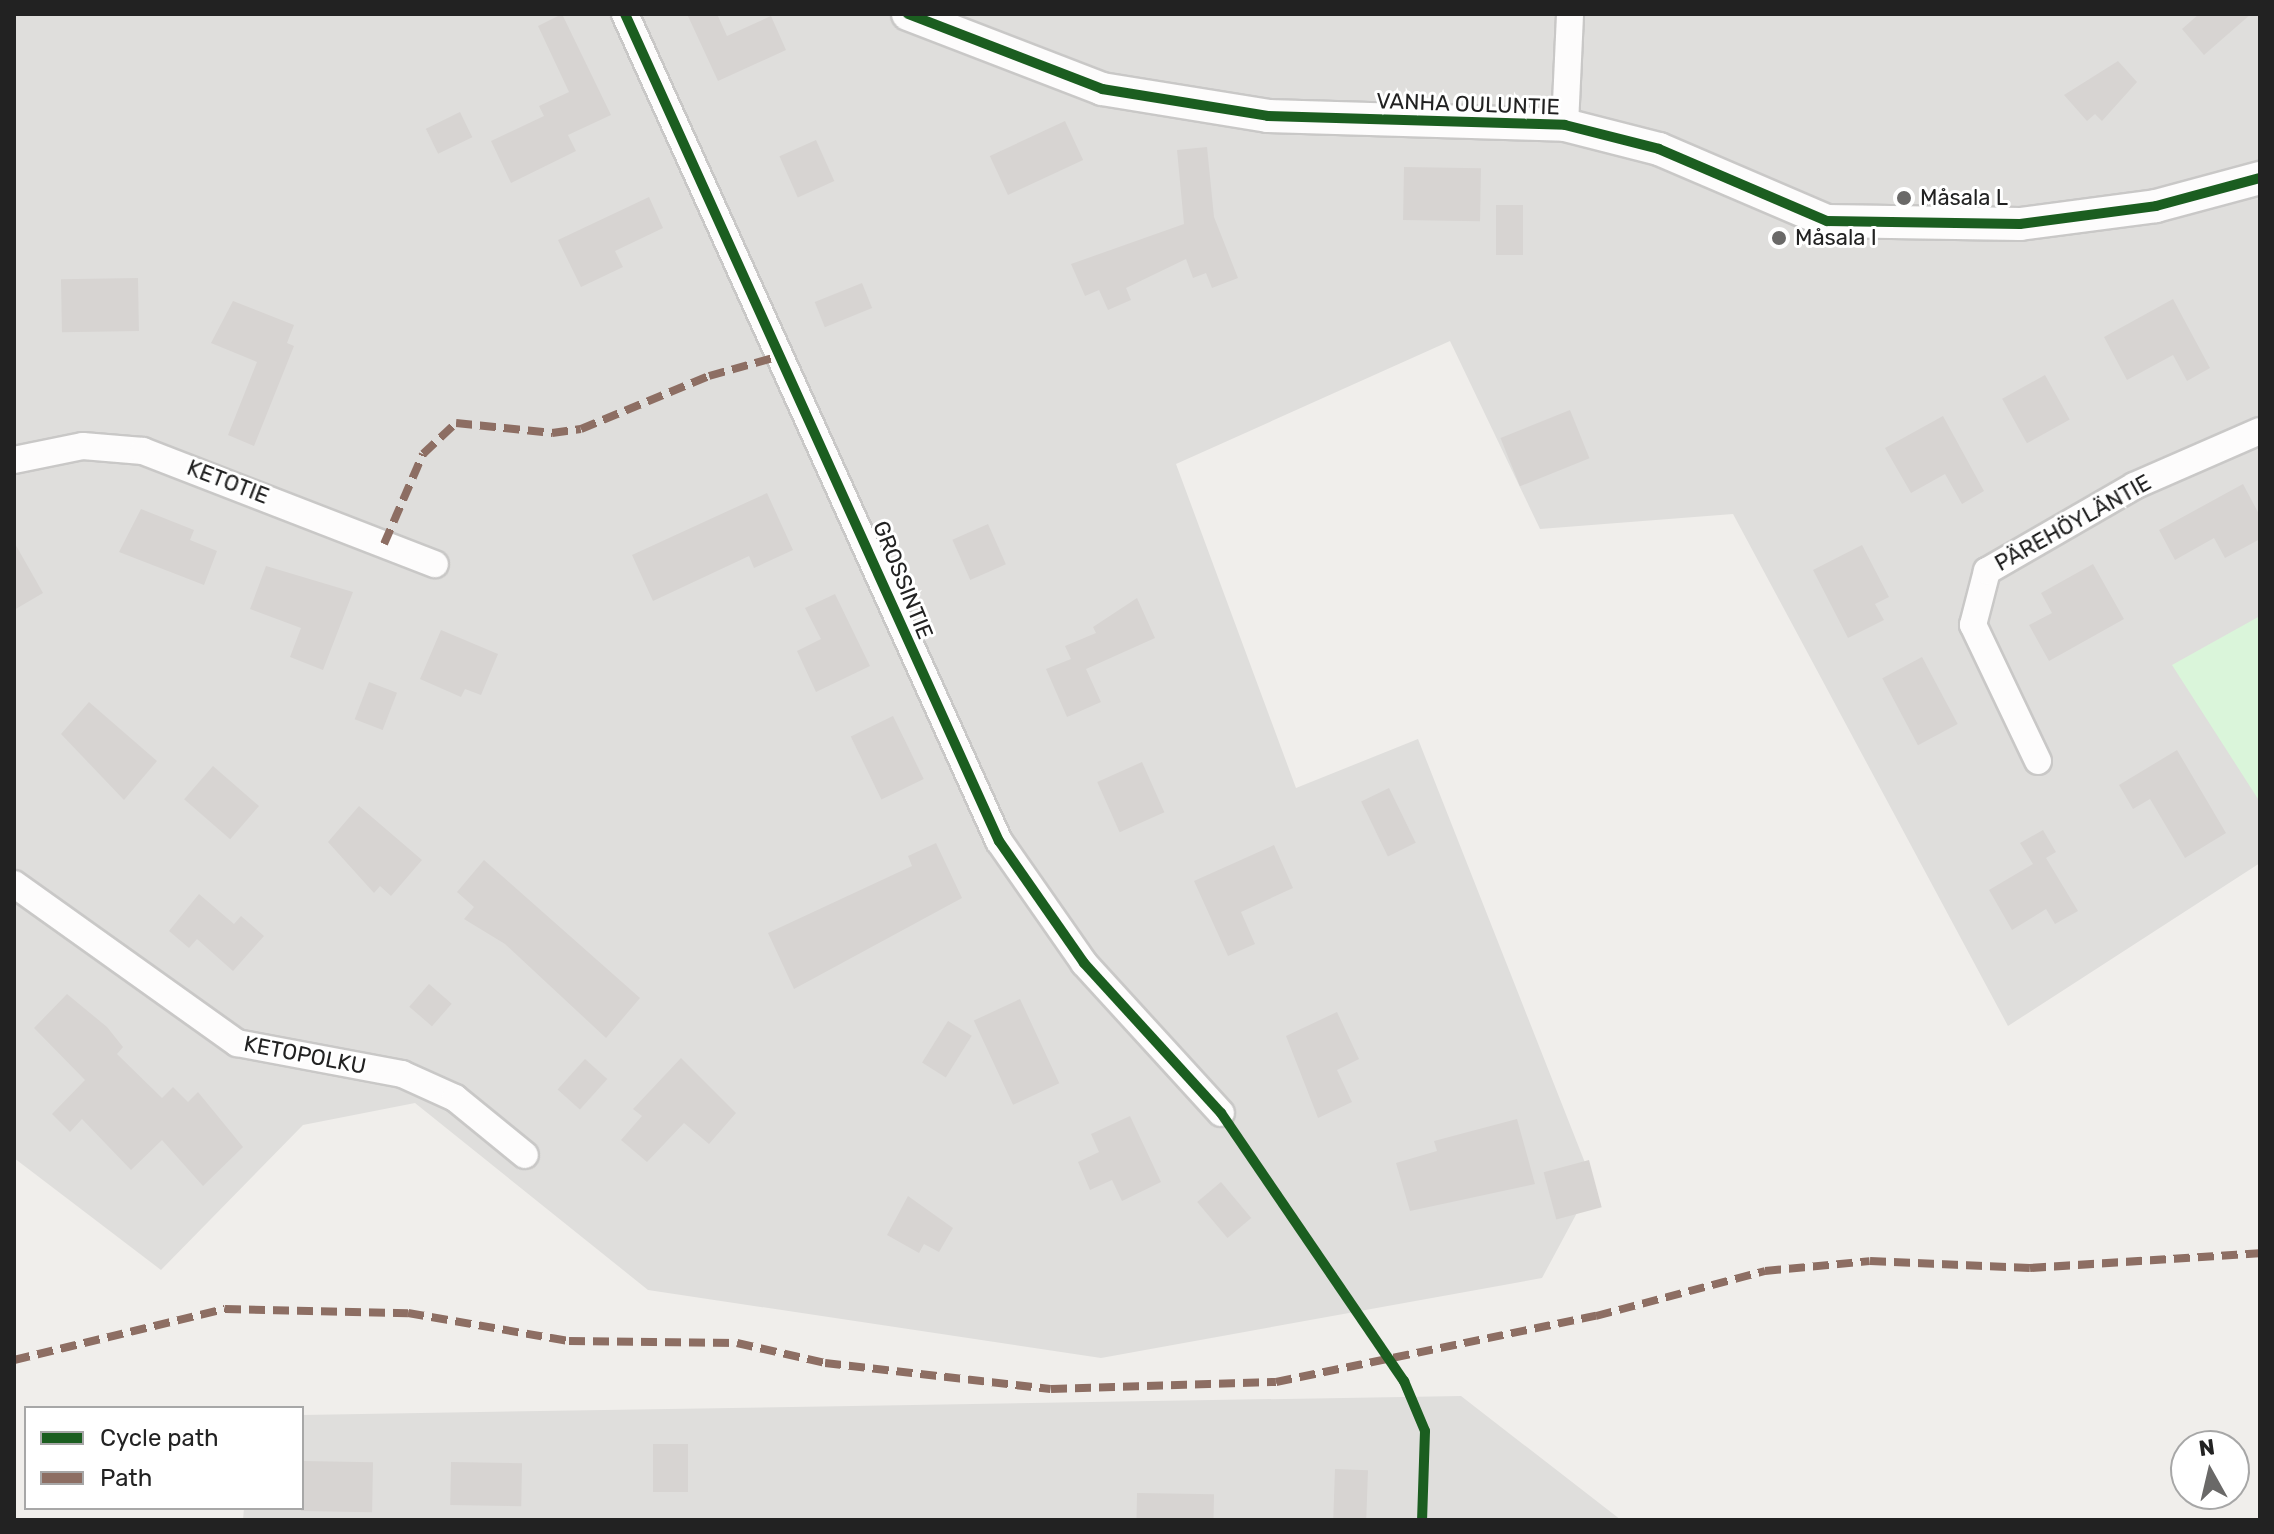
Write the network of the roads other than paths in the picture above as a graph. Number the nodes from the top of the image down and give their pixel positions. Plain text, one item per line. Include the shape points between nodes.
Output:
1 (625, 14) edge
2 (908, 14) edge
3 (1570, 14) edge
4 (1565, 125) junction
5 (2260, 178) edge
6 (2260, 431) edge
7 (14, 460) edge
8 (435, 564) dead end
9 (2038, 761) dead end
10 (14, 884) edge
11 (1221, 1113) dead end
12 (525, 1155) dead end

1 - 11 street, GROSSINTIE via 999,841 1084,963
2 - 4 street, VANHA OULUNTIE via 1102,89 1268,116
3 - 4 street
4 - 5 street, VANHA OULUNTIE via 1659,149 1827,221 1901,227 2020,224 2156,206
6 - 9 street, PÄREHÖYLÄNTIE via 2134,486 1987,571 1973,625
7 - 8 street, KETOTIE via 83,446 143,451
10 - 12 street, KETOPOLKU via 237,1043 402,1074 455,1098

